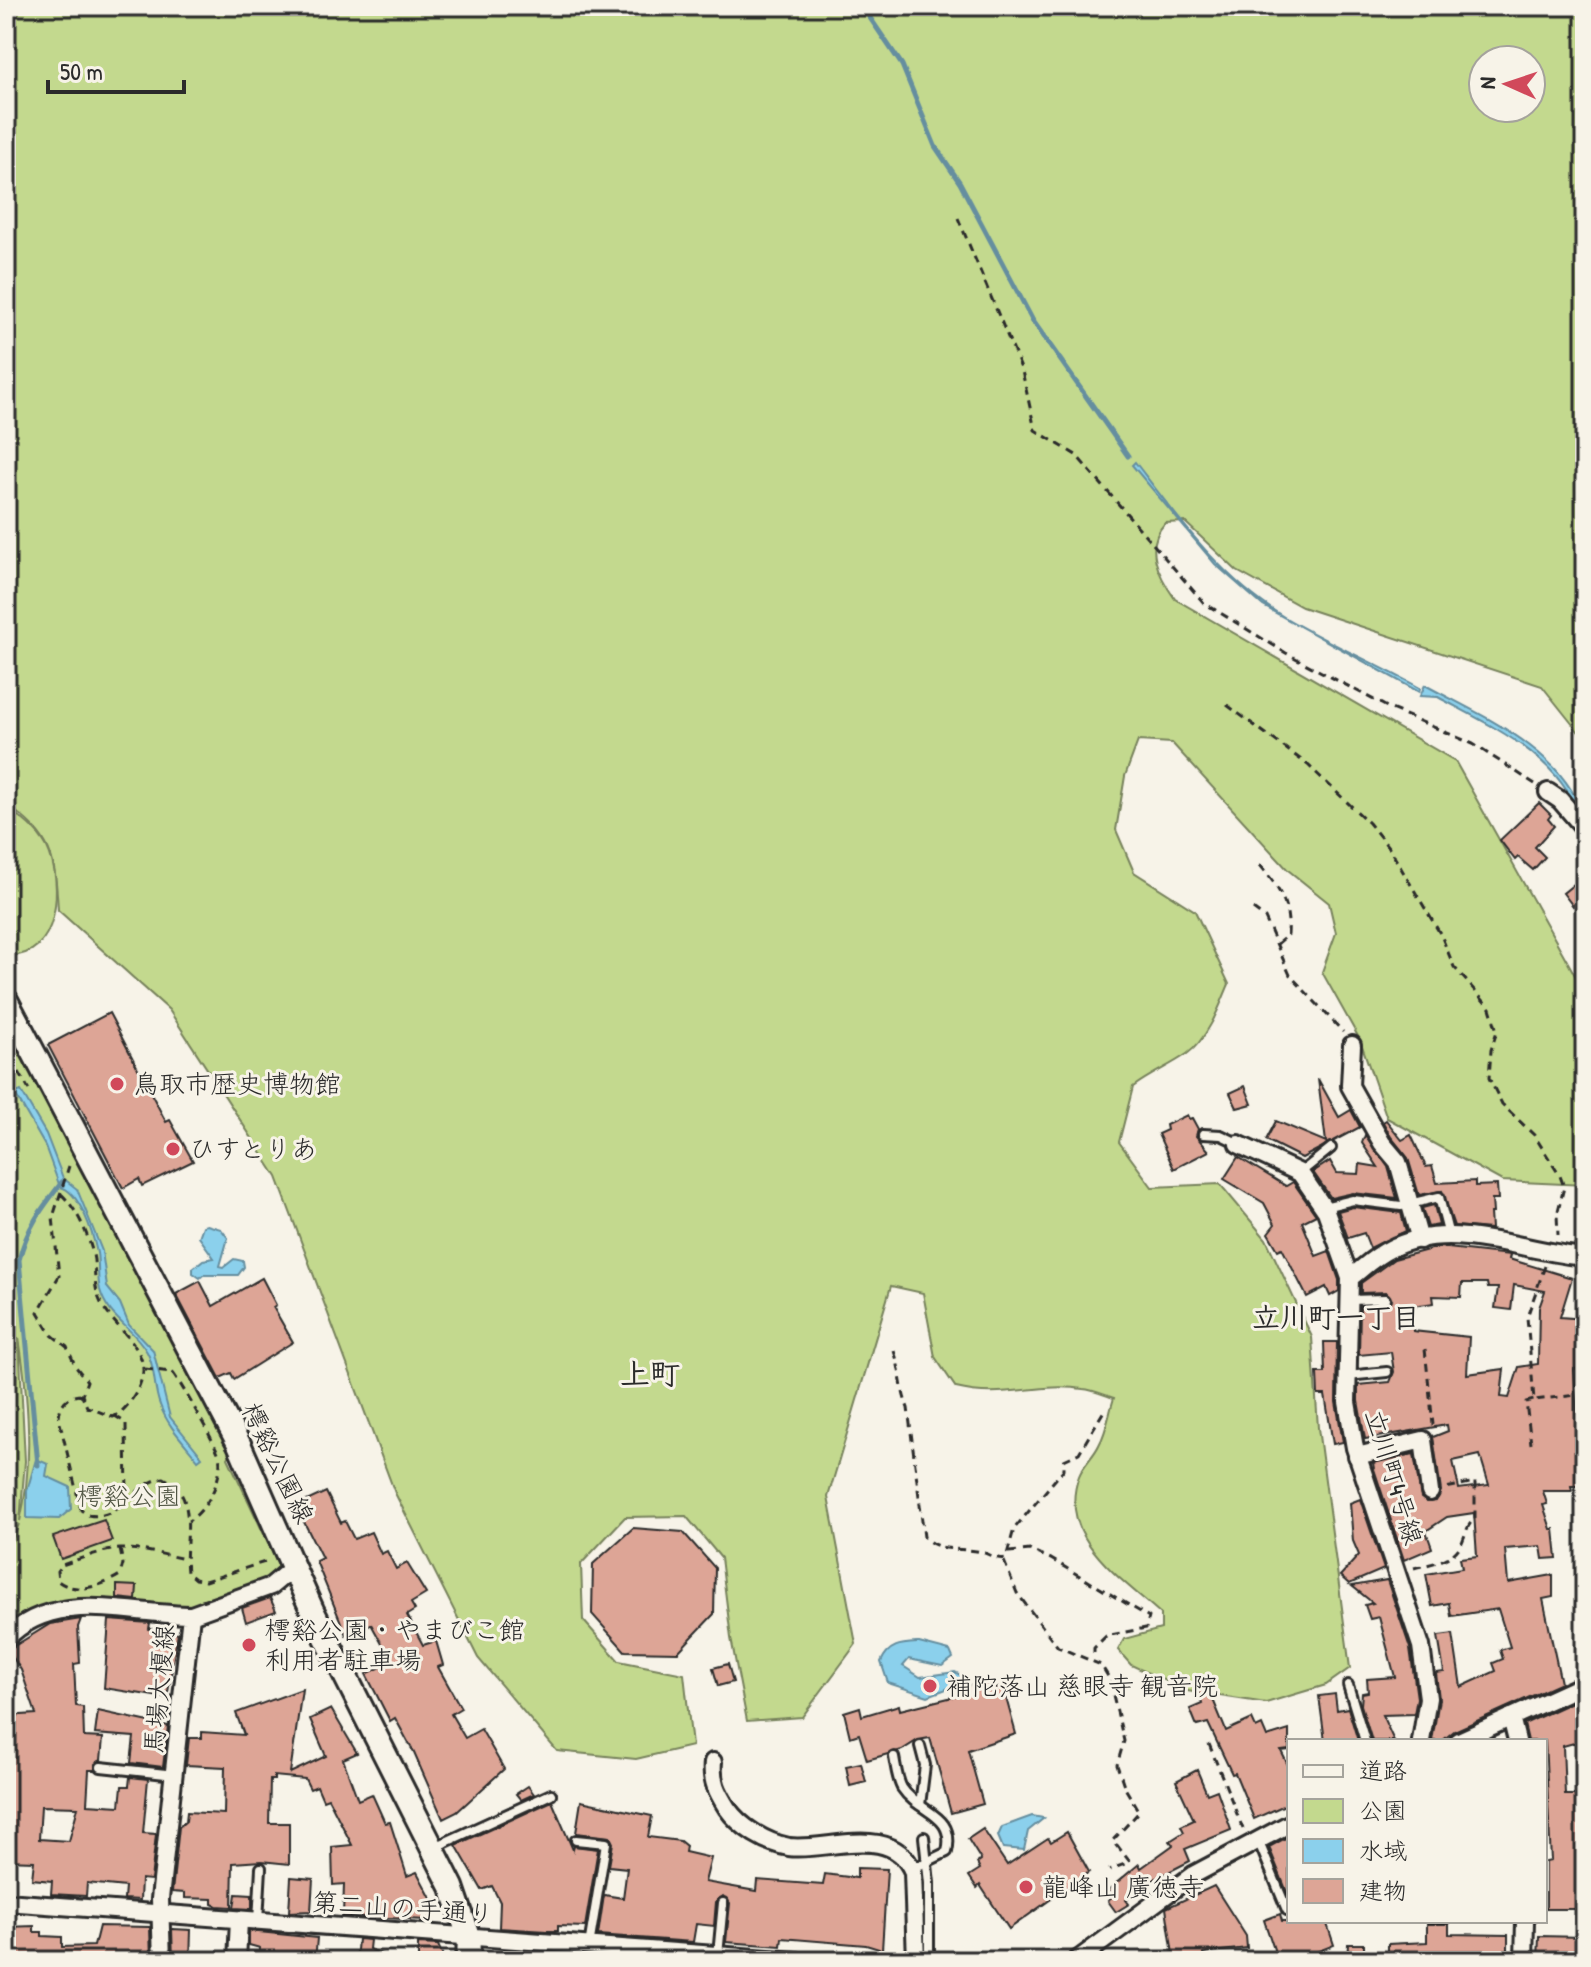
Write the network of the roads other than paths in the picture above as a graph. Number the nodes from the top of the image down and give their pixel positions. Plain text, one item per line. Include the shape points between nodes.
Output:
1 (1548, 792) road end
2 (1585, 829) edge
3 (6, 1000) edge
4 (1352, 1045) road end
5 (1203, 1134) dead end
6 (1238, 1144) joint
7 (1331, 1148) dead end
8 (1300, 1173) junction
9 (1412, 1203) junction
10 (1323, 1207) junction
11 (1449, 1236) junction
12 (1420, 1240) junction
13 (1585, 1257) edge
14 (1350, 1278) junction
15 (1385, 1299) dead end
16 (1350, 1300) junction
17 (1387, 1372) dead end
18 (1346, 1376) junction
19 (1357, 1456) junction
20 (1430, 1492) road end
21 (292, 1560) junction
22 (191, 1615) junction
23 (6, 1639) edge
24 (1585, 1684) edge
25 (1348, 1685) dead end
26 (1511, 1717) junction
27 (1364, 1739) edge
28 (1421, 1739) edge
29 (1463, 1739) edge
30 (1516, 1739) edge
31 (920, 1746) dead end
32 (894, 1757) dead end
33 (713, 1762) dead end
34 (101, 1767) dead end
35 (175, 1775) junction
36 (551, 1794) dead end
37 (920, 1805) junction
38 (1287, 1825) edge
39 (924, 1837) dead end
40 (576, 1840) dead end
41 (1254, 1842) junction
42 (433, 1848) junction
43 (920, 1866) junction
44 (261, 1868) dead end
45 (6, 1902) edge
46 (723, 1903) dead end
47 (1287, 1910) edge
48 (159, 1914) junction
49 (239, 1920) junction
50 (258, 1921) junction
51 (1525, 1923) edge
52 (469, 1937) junction
53 (589, 1946) junction
54 (639, 1955) edge
55 (718, 1955) junction
56 (162, 1961) edge
57 (237, 1961) edge
58 (468, 1961) edge
59 (796, 1961) edge
60 (916, 1961) edge
61 (929, 1961) edge
62 (1076, 1961) edge
63 (1524, 1961) edge

1 - 2 street
3 - 21 main road, 樗谿公園線 via 239,1444
4 - 9 street via 1350,1086 1382,1143 1396,1156
5 - 6 lane
6 - 8 street
7 - 8 lane
8 - 10 street
9 - 10 lane via 1391,1206 1353,1200
9 - 11 lane via 1439,1197
9 - 12 street
10 - 14 street
11 - 12 street
11 - 13 street via 1554,1243
12 - 14 street via 1390,1248
14 - 16 street, 立川町4号線
15 - 16 lane
16 - 18 street, 立川町4号線
17 - 18 lane
18 - 19 street, 立川町4号線
19 - 20 street via 1423,1440
19 - 28 street, 立川町4号線 via 1421,1646 1428,1698
21 - 22 street via 271,1586
21 - 42 main road, 樗谿公園線 via 312,1610
22 - 23 street, 馬場大榎線 via 72,1606 17,1627
22 - 35 street, 馬場大榎線
24 - 26 street
25 - 27 lane
26 - 29 street
26 - 30 street
31 - 37 lane via 925,1765
32 - 37 lane via 903,1789
33 - 43 street via 718,1794 747,1829 790,1847 882,1846
34 - 35 lane
35 - 48 street, 馬場大榎線
36 - 42 lane
37 - 43 lane via 933,1810 949,1837 947,1852
38 - 41 street
39 - 43 lane
40 - 53 lane via 606,1843
41 - 47 lane
41 - 62 street via 1193,1875
42 - 52 main road, 樗谿公園線
43 - 60 street
43 - 61 lane
44 - 50 lane
45 - 48 street, 第二山の手通り
46 - 55 lane
48 - 49 street, 第二山の手通り
48 - 56 street, 馬場大榎線
49 - 50 street, 第二山の手通り
49 - 57 street
50 - 52 street, 第二山の手通り
51 - 63 street
52 - 53 street, 第二山の手通り
52 - 58 main road, 樗谿公園線
53 - 54 street, 第二山の手通り
54 - 55 street, 第二山の手通り
55 - 59 street, 第二山の手通り

